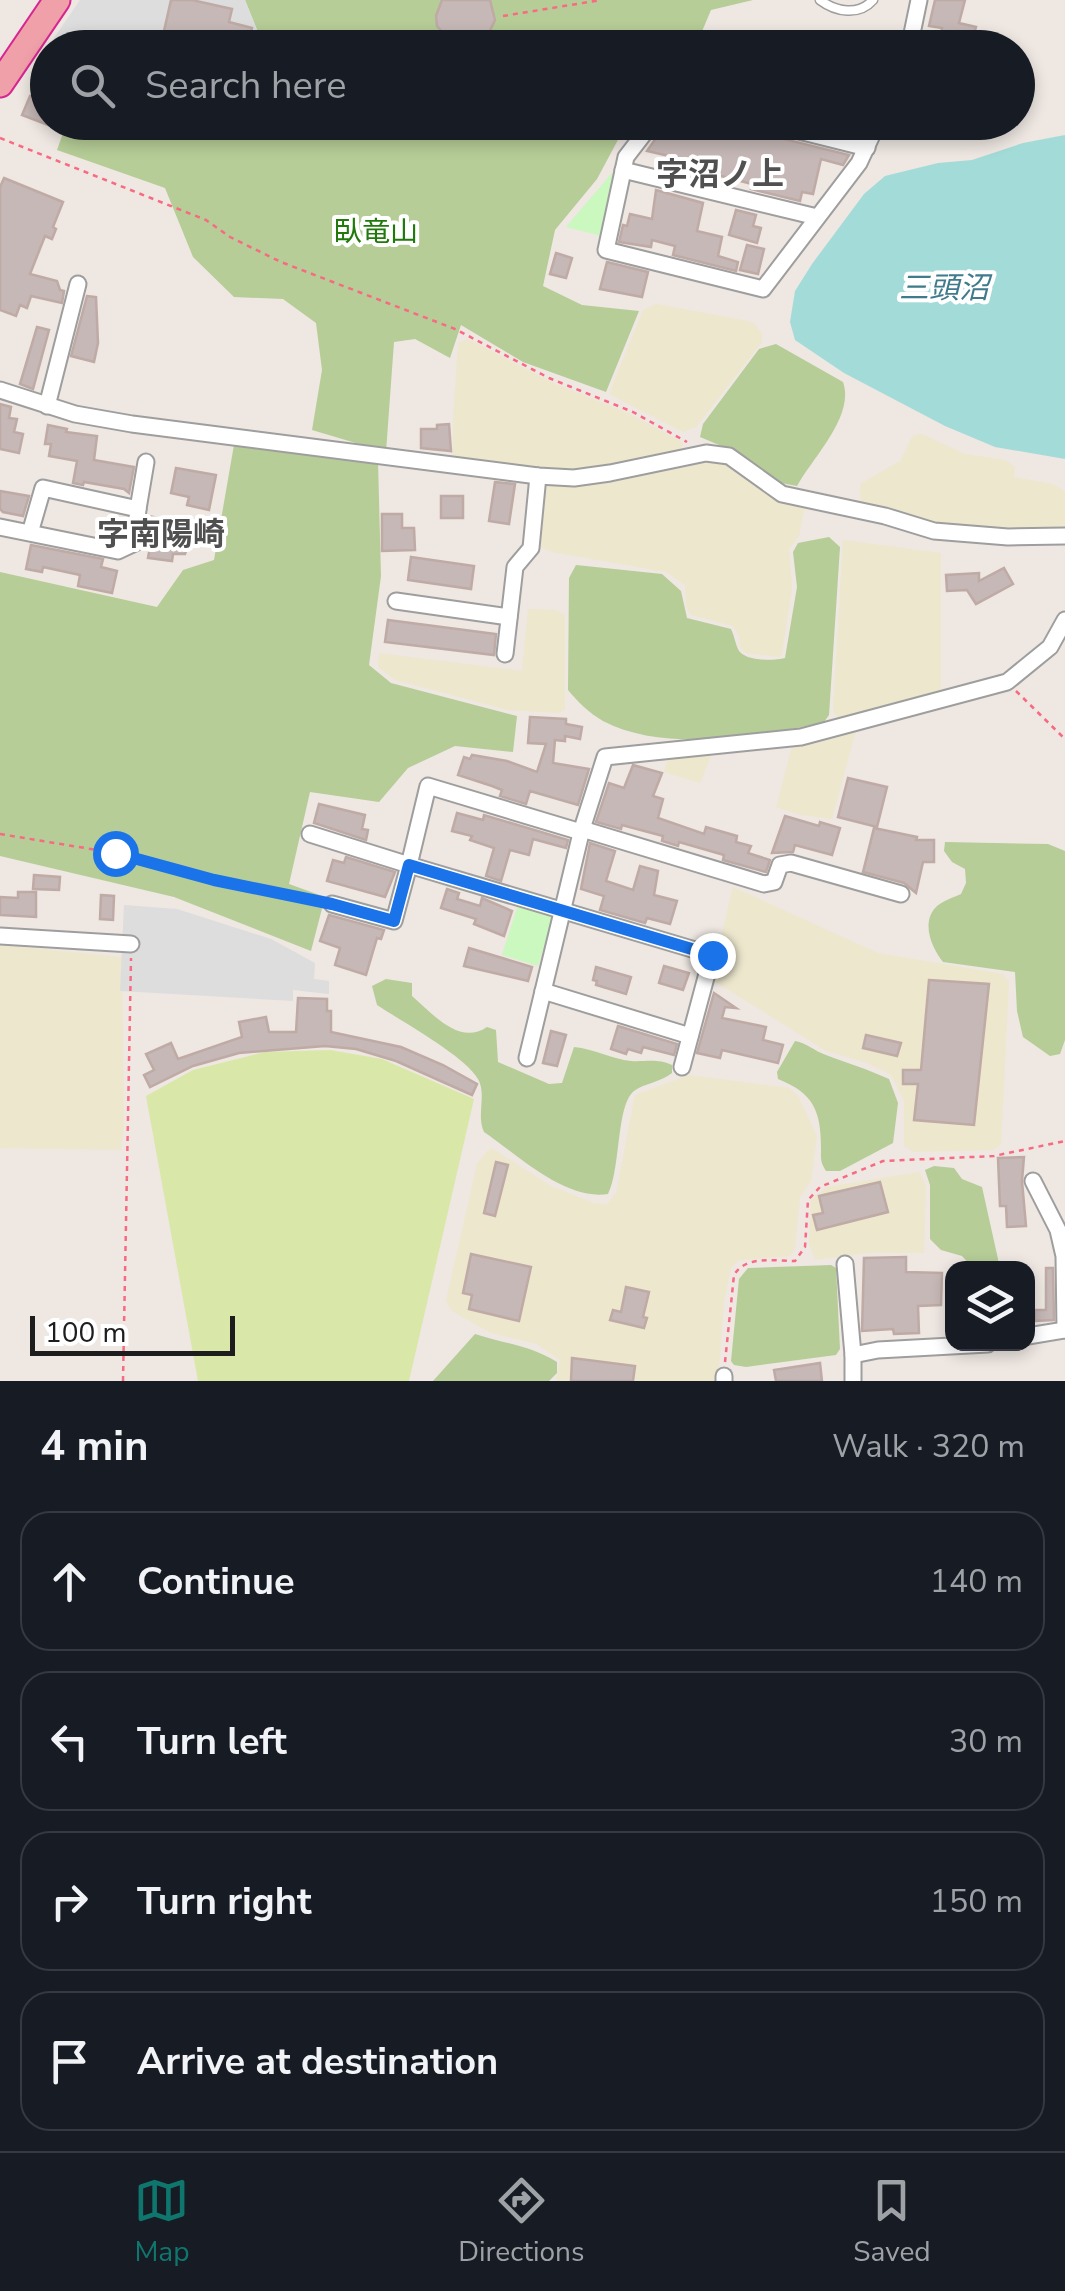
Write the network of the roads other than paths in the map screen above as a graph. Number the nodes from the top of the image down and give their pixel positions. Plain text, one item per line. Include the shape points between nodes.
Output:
1 (58, 0) edge
2 (820, 0) edge
3 (873, 0) edge
4 (920, 0) edge
5 (37, 30) edge
6 (913, 30) edge
7 (30, 41) edge
8 (0, 84) edge
9 (640, 140) edge
10 (835, 140) edge
11 (870, 140) edge
12 (867, 148) junction
13 (623, 170) junction
14 (817, 218) junction
15 (78, 284) dead end
16 (0, 390) edge
17 (47, 406) junction
18 (146, 462) dead end
19 (538, 476) junction
20 (138, 509) junction
21 (0, 526) edge
22 (30, 533) junction
23 (1065, 536) edge
24 (396, 600) dead end
25 (508, 617) junction
26 (1065, 620) edge
27 (504, 654) dead end
28 (582, 830) junction
29 (310, 834) dead end
30 (409, 865) junction
31 (901, 894) dead end
32 (332, 904) road end
33 (561, 912) junction
34 (0, 936) edge
35 (131, 944) road end
36 (543, 991) junction
37 (690, 1036) junction
38 (527, 1058) dead end
39 (682, 1067) dead end
40 (1033, 1181) dead end
41 (845, 1264) dead end
42 (1065, 1330) edge
43 (1035, 1335) edge
44 (945, 1346) edge
45 (853, 1355) junction
46 (853, 1381) edge

1 - 5 highway
2 - 3 lane via 849,11
4 - 6 street
7 - 8 highway
9 - 13 street
10 - 12 street
11 - 12 street
12 - 14 street
13 - 14 street
13 - 14 street via 606,250 745,285 762,289
15 - 17 street
16 - 17 street
17 - 19 street via 222,438
18 - 20 street
19 - 23 street via 610,473 706,452 730,456 782,494 934,530
19 - 25 street via 531,548 515,567
20 - 22 street via 135,543 118,551
20 - 22 street via 43,488
21 - 22 street
24 - 25 street
25 - 27 street
26 - 28 street via 1050,647 1007,682 800,737 605,756
28 - 30 street via 428,786
28 - 31 street via 764,884 774,882 780,865 791,863
28 - 33 street
29 - 30 street
30 - 32 street via 394,921
30 - 33 street
33 - 36 street
33 - 37 street via 712,955
34 - 35 street
36 - 37 street
36 - 38 street
37 - 39 street
40 - 42 street via 1064,1256
41 - 45 street
42 - 43 street
44 - 45 street
45 - 46 street

